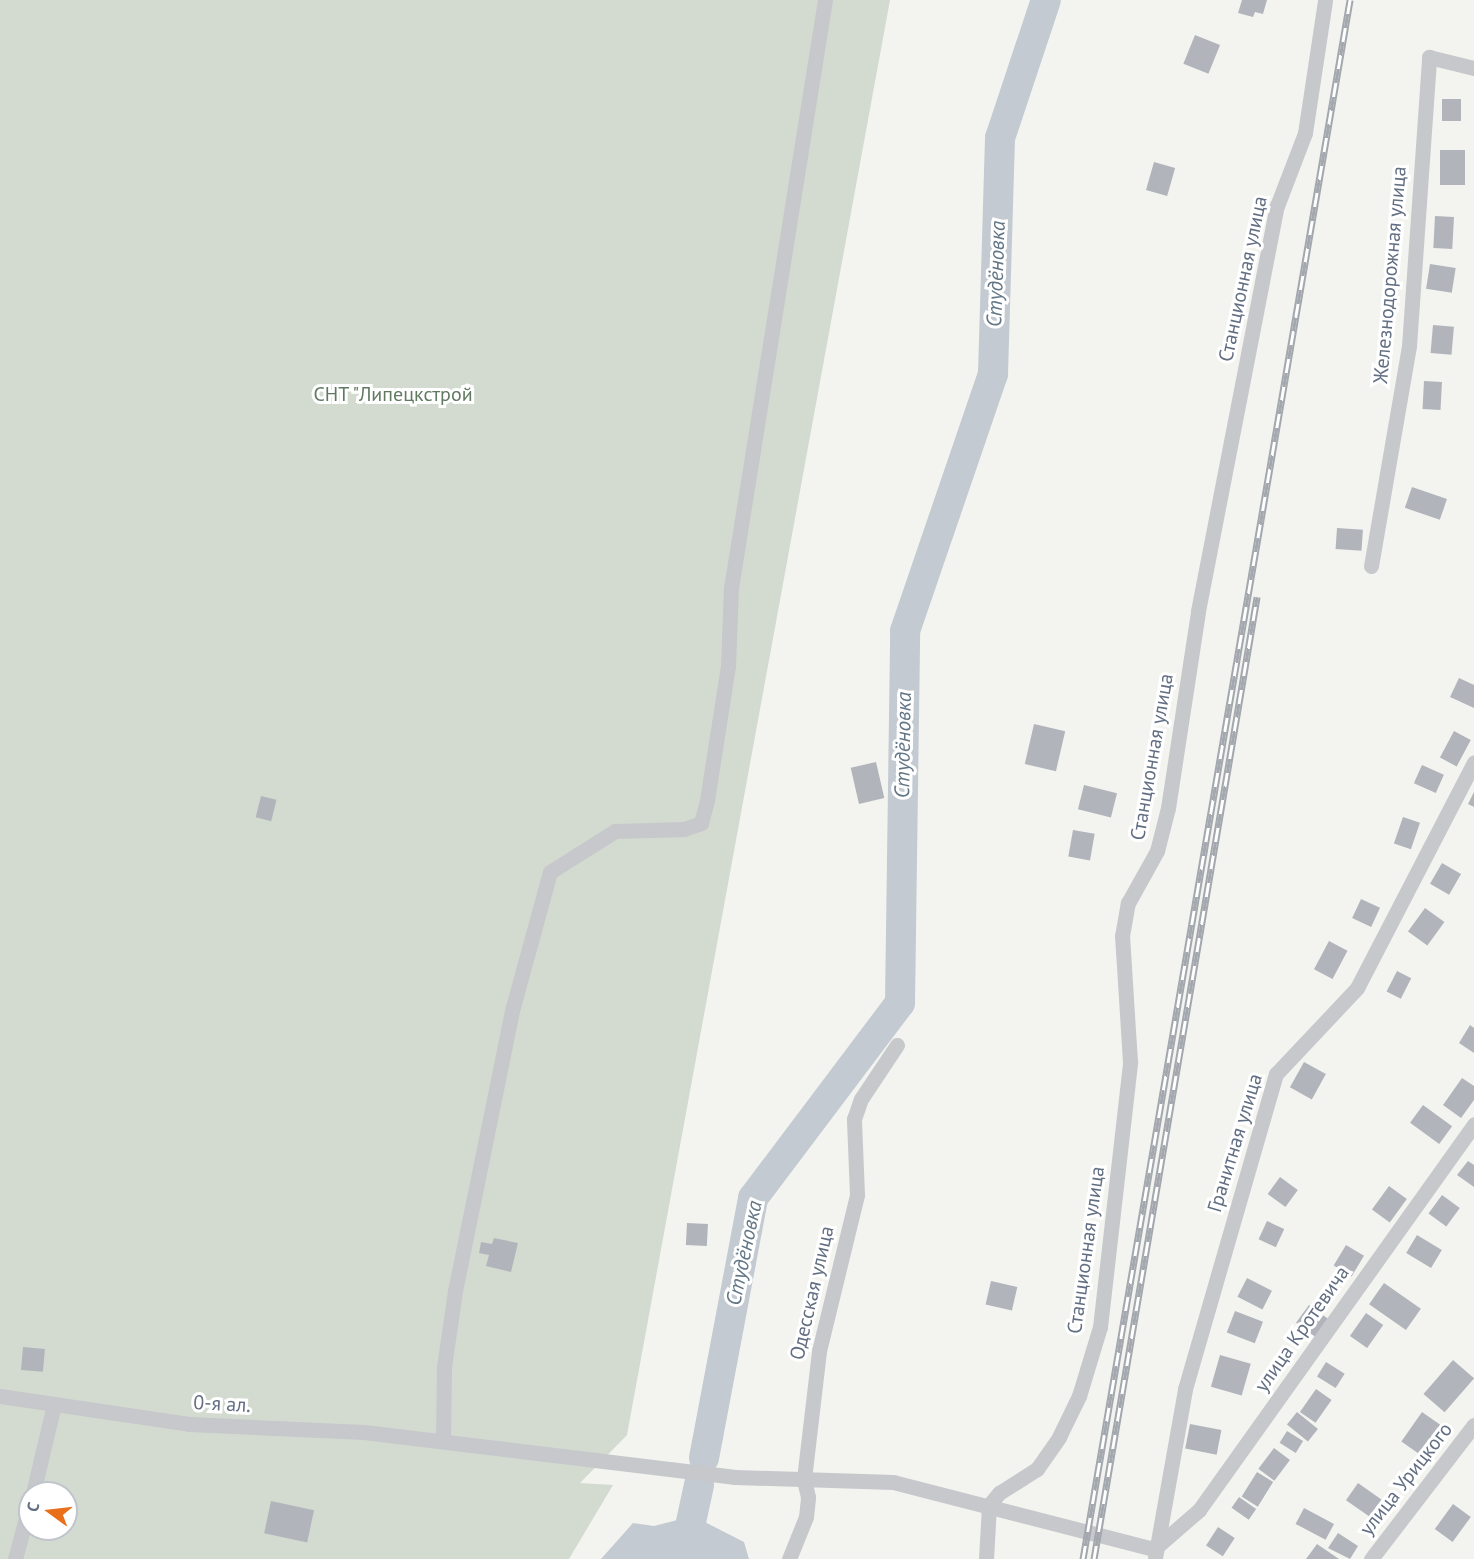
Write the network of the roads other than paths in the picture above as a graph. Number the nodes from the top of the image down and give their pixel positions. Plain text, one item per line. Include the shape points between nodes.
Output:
1 (825, 0) edge
2 (1324, 0) edge
3 (1474, 68) edge
4 (1371, 566) dead end
5 (1474, 762) edge
6 (897, 1045) dead end
7 (1474, 1124) edge
8 (0, 1396) edge
9 (54, 1404) junction
10 (1474, 1425) edge
11 (443, 1441) junction
12 (804, 1479) junction
13 (36, 1481) edge
14 (989, 1505) junction
15 (20, 1541) edge
16 (1155, 1554) edge
17 (15, 1559) edge
18 (789, 1559) edge
19 (986, 1559) edge
20 (1371, 1559) edge

1 - 11 street via 731,588 728,666 701,823 684,829 615,831 550,872 513,1007 455,1291 444,1367
2 - 14 street, Станционная улица via 1305,133 1277,206 1198,611 1168,808 1157,851 1128,903 1122,936 1130,1062 1100,1327 1079,1396 1059,1437 1037,1469 999,1493
3 - 4 street, Железнодорожная улица via 1429,57 1409,346
5 - 16 street, Гранитная улица via 1357,988 1276,1074 1185,1389
6 - 12 street, Одесская улица via 861,1099 854,1119 857,1195 819,1351
7 - 16 street, улица Кротевича via 1199,1510
8 - 9 street, 0-я ал.
9 - 11 street, 0-я ал. via 189,1424
9 - 13 street
10 - 20 street, улица Урицкого
11 - 12 street, 0-я ал. via 735,1477
12 - 14 street, 0-я ал. via 893,1482
12 - 18 street, Одесская улица via 808,1497 806,1517
14 - 16 street, 0-я ал.
14 - 19 street
15 - 17 street

